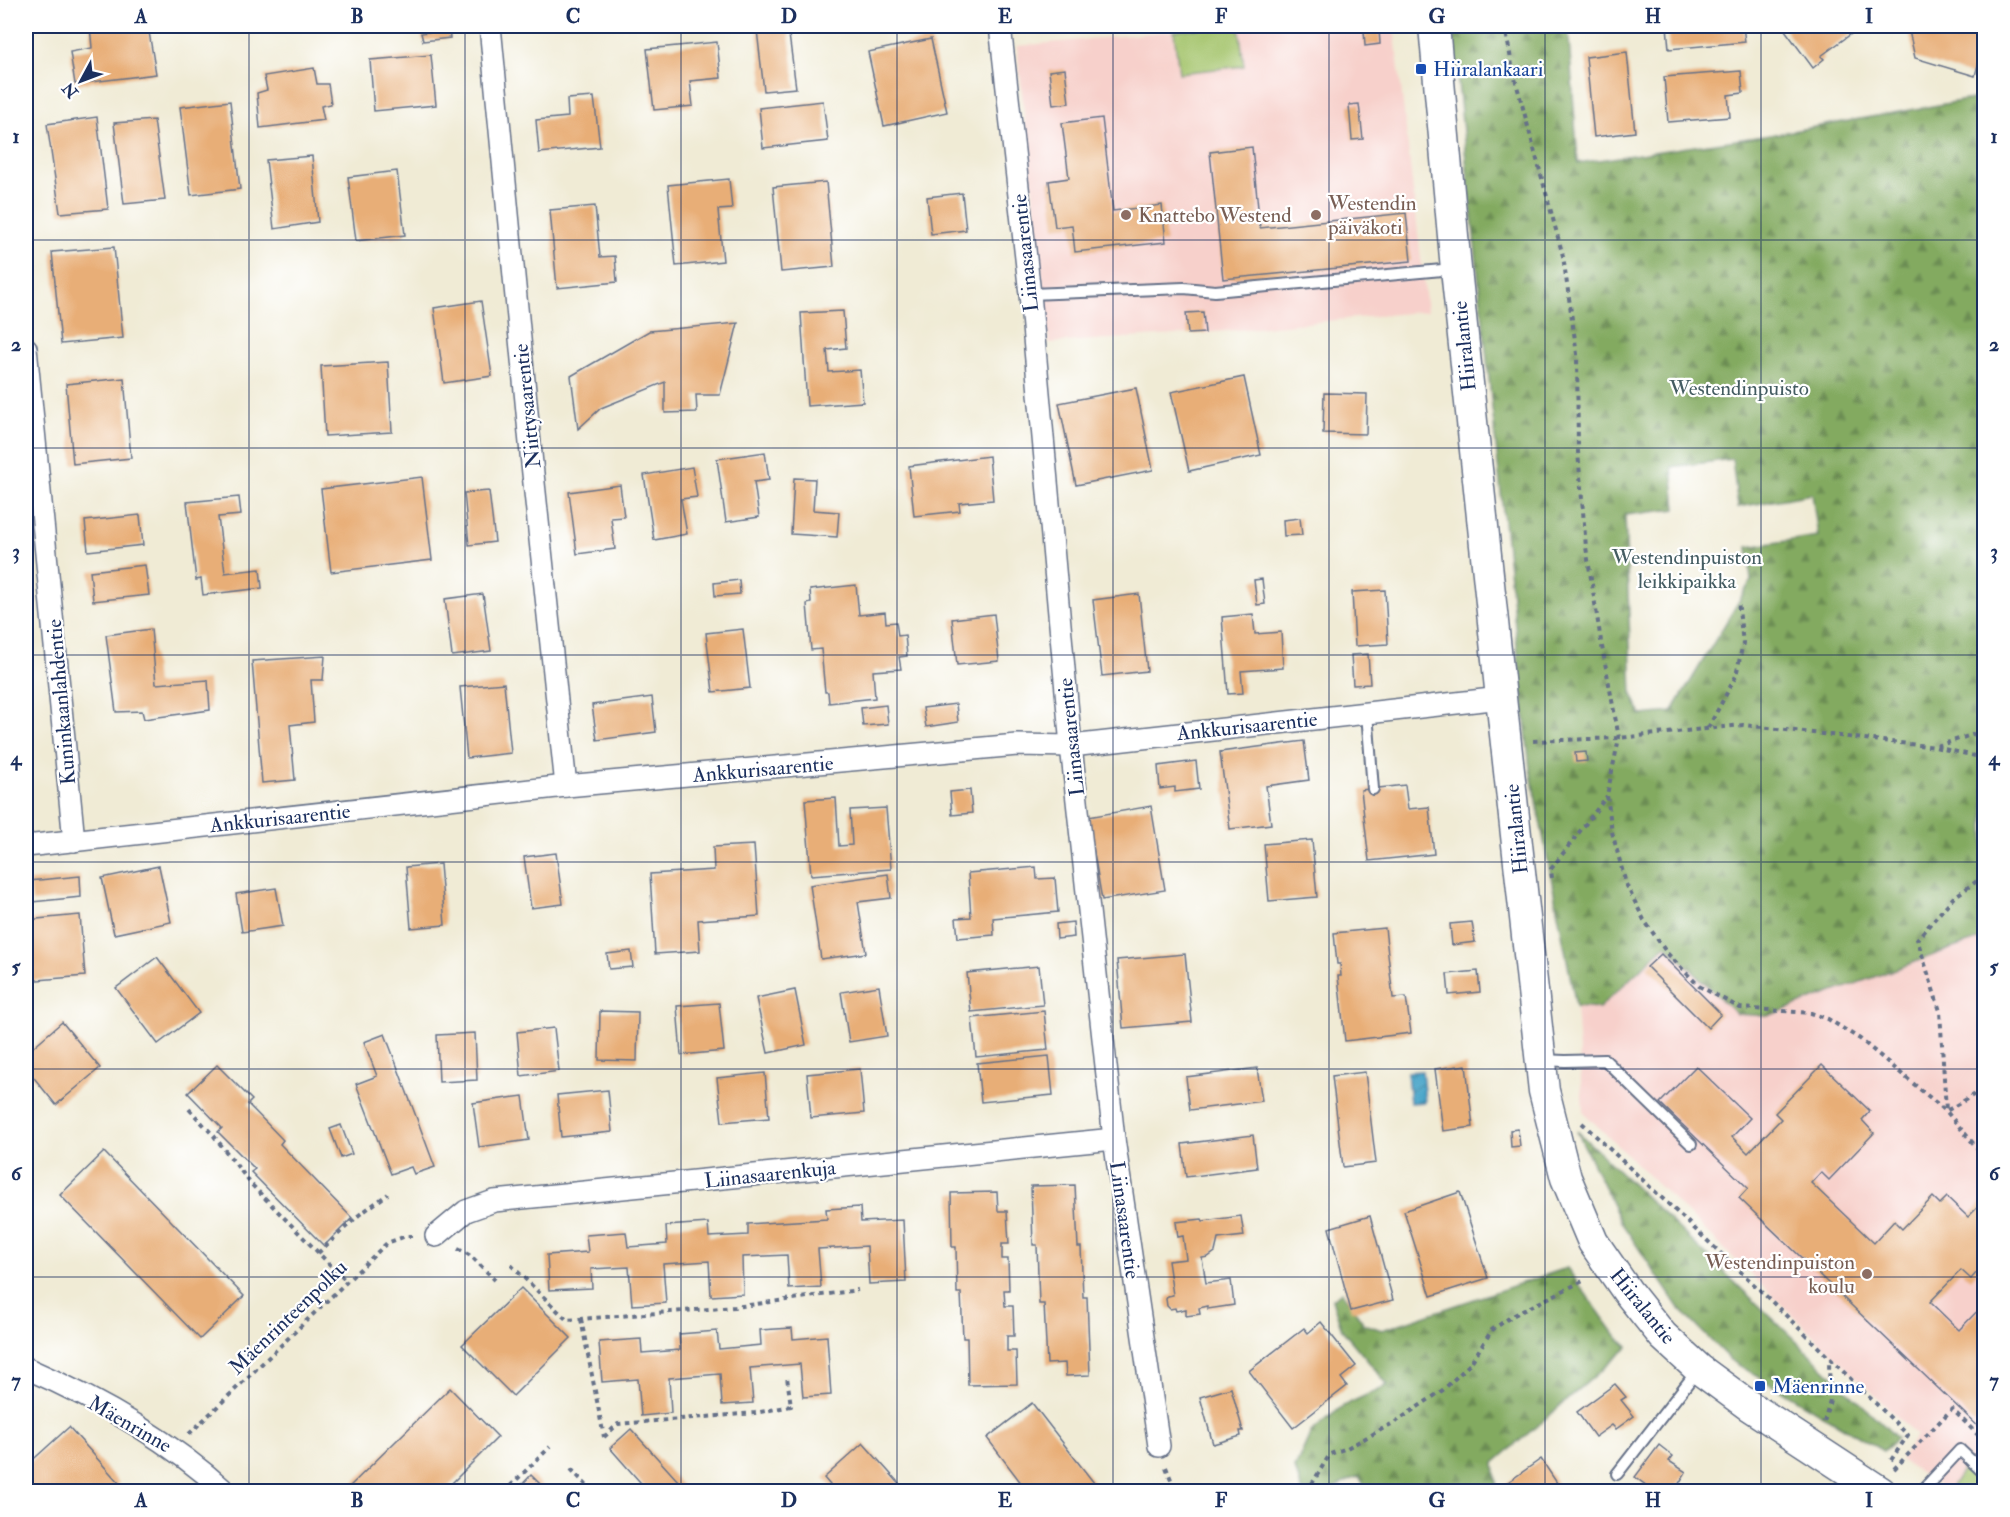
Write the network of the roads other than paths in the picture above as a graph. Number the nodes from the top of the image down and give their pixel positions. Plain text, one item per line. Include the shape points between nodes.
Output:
1 (490, 26) edge
2 (1000, 26) edge
3 (1434, 26) edge
4 (1456, 269) junction
5 (1030, 294) junction
6 (26, 348) edge
7 (1501, 698) junction
8 (1367, 713) junction
9 (1071, 746) junction
10 (566, 786) junction
11 (1373, 789) dead end
12 (74, 841) junction
13 (26, 846) edge
14 (1541, 1060) junction
15 (1114, 1139) junction
16 (1691, 1144) dead end
17 (436, 1236) road end
18 (26, 1368) edge
19 (1699, 1369) junction
20 (1159, 1446) dead end
21 (1984, 1473) edge
22 (1617, 1474) dead end
23 (1887, 1476) edge
24 (226, 1491) edge
25 (1921, 1491) edge

1 - 10 street, Niittysaarentie
2 - 5 street, Liinasaarentie
3 - 4 street, Hiiralantie
4 - 5 lane via 1215,291 1184,288
4 - 7 street, Hiiralantie
5 - 9 street, Liinasaarentie
6 - 12 street, Kuninkaanlahdentie
7 - 8 street, Ankkurisaarentie
7 - 14 street, Hiiralantie
8 - 9 street, Ankkurisaarentie
8 - 11 lane
9 - 10 street, Ankkurisaarentie via 1017,745
9 - 15 street, Liinasaarentie
10 - 12 street, Ankkurisaarentie
12 - 13 street, Ankkurisaarentie
14 - 16 lane via 1605,1060
14 - 19 street, Hiiralantie via 1544,1091 1566,1178 1593,1242 1663,1336
15 - 17 street, Liinasaarenkuja via 494,1201 466,1211
15 - 20 street, Liinasaarentie
18 - 24 street, Mäenrinne via 110,1410 174,1449
19 - 22 lane
19 - 23 street, Hiiralantie via 1748,1405
21 - 25 lane via 1960,1450

